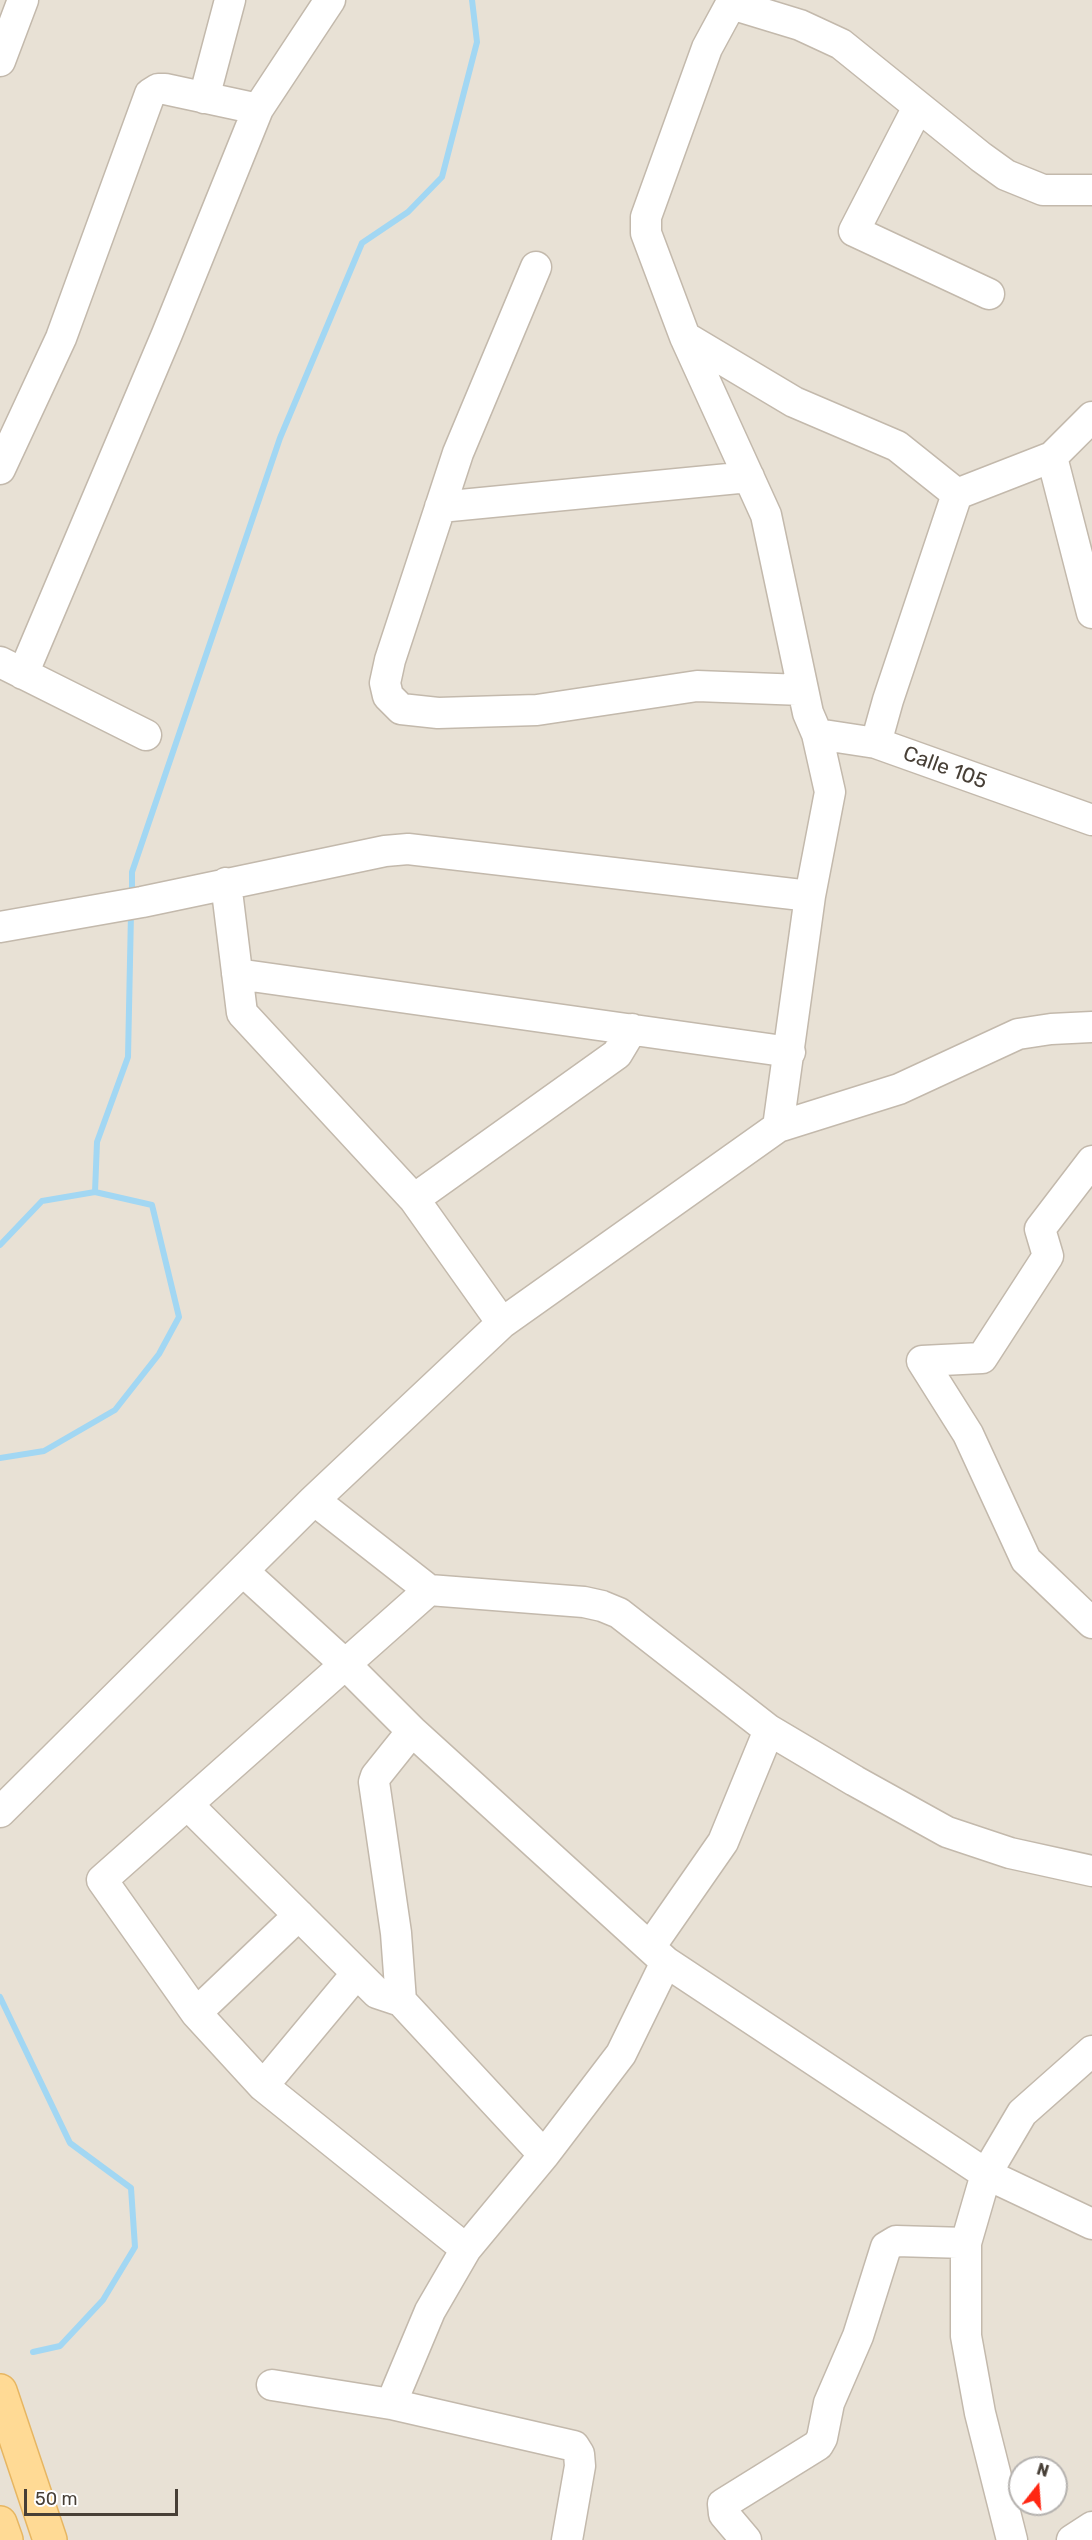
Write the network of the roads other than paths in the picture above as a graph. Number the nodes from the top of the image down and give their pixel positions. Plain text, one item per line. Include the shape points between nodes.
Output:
1 (23, 0) edge
2 (230, 0) edge
3 (330, 0) edge
4 (732, 2) edge
5 (0, 61) edge
6 (204, 98) junction
7 (918, 107) junction
8 (258, 110) junction
9 (1092, 190) edge
10 (536, 267) dead end
11 (988, 294) dead end
12 (685, 337) junction
13 (1092, 417) edge
14 (1052, 457) junction
15 (0, 468) edge
16 (749, 477) junction
17 (957, 494) junction
18 (440, 507) junction
19 (1092, 613) edge
20 (11, 668) edge
21 (809, 713) junction
22 (146, 735) dead end
23 (876, 743) junction
24 (1092, 820) edge
25 (226, 883) junction
26 (810, 896) junction
27 (0, 927) edge
28 (237, 974) junction
29 (1092, 1027) edge
30 (632, 1029) junction
31 (790, 1052) junction
32 (778, 1127) junction
33 (1092, 1161) edge
34 (414, 1199) junction
35 (502, 1323) junction
36 (314, 1500) junction
37 (244, 1572) junction
38 (429, 1590) junction
39 (1092, 1623) edge
40 (346, 1665) junction
41 (769, 1730) junction
42 (412, 1731) junction
43 (188, 1805) junction
44 (0, 1812) edge
45 (1092, 1871) edge
46 (299, 1916) junction
47 (658, 1954) junction
48 (357, 1973) junction
49 (401, 2001) junction
50 (196, 2013) junction
51 (1092, 2051) edge
52 (263, 2086) junction
53 (544, 2155) junction
54 (986, 2174) junction
55 (1092, 2224) edge
56 (966, 2243) junction
57 (466, 2249) junction
58 (273, 2385) dead end
59 (0, 2391) edge
60 (391, 2404) junction
61 (22, 2459) junction
62 (0, 2523) edge
63 (1092, 2527) edge
64 (6, 2540) edge
65 (50, 2540) edge
66 (67, 2540) edge
67 (567, 2540) edge
68 (746, 2540) edge
69 (1012, 2540) edge
70 (1072, 2540) edge

1 - 5 street
2 - 6 street
3 - 8 street
4 - 7 street via 841,44
4 - 12 street via 707,48 646,217 646,233
6 - 8 street
6 - 15 street via 165,89 150,94 61,338
7 - 9 street via 981,157 1024,183 1043,190
7 - 11 street via 854,231
8 - 20 street via 158,356
10 - 18 street, Calle 105 via 458,453
12 - 16 street
12 - 17 street via 794,402 897,446
13 - 14 street
14 - 17 street
14 - 19 street
16 - 18 street
16 - 21 street via 766,515
17 - 23 street
18 - 21 street, Calle 105 via 386,677 388,696 401,709 438,713 537,710 697,686
20 - 22 street
21 - 23 street, Calle 105
21 - 26 street via 830,792
23 - 24 street, Calle 105
25 - 26 street via 408,849
25 - 27 street
25 - 28 street
26 - 31 street
28 - 30 street
28 - 34 street via 242,1013
29 - 32 street via 1018,1034 898,1089
30 - 31 street
30 - 34 street via 617,1054
31 - 32 street
32 - 35 street
33 - 39 street via 1040,1229 1048,1256 982,1358 922,1361 968,1434 1026,1560
34 - 35 street
35 - 36 street
36 - 37 street
36 - 38 street
37 - 40 street
37 - 44 street
38 - 40 street
38 - 41 street via 584,1602 619,1613
40 - 42 street
40 - 43 street
41 - 45 street via 947,1832 1010,1853
41 - 47 street via 723,1842
42 - 47 street
42 - 49 street via 374,1782 396,1933
43 - 46 street
43 - 50 street via 102,1880
46 - 48 street
46 - 50 street
47 - 53 street via 621,2054
47 - 54 street
48 - 49 street via 376,1993
48 - 52 street
49 - 53 street
50 - 52 street
51 - 54 street via 1022,2113
52 - 57 street
53 - 57 street
54 - 55 street
54 - 56 street
56 - 68 street via 896,2241 886,2247 818,2445 723,2504 724,2514
56 - 69 street via 966,2336 980,2413
57 - 60 street via 430,2311
58 - 60 street
59 - 61 main road
60 - 67 street via 574,2446 580,2466
61 - 65 main road
61 - 66 main road
62 - 64 main road
63 - 70 street

